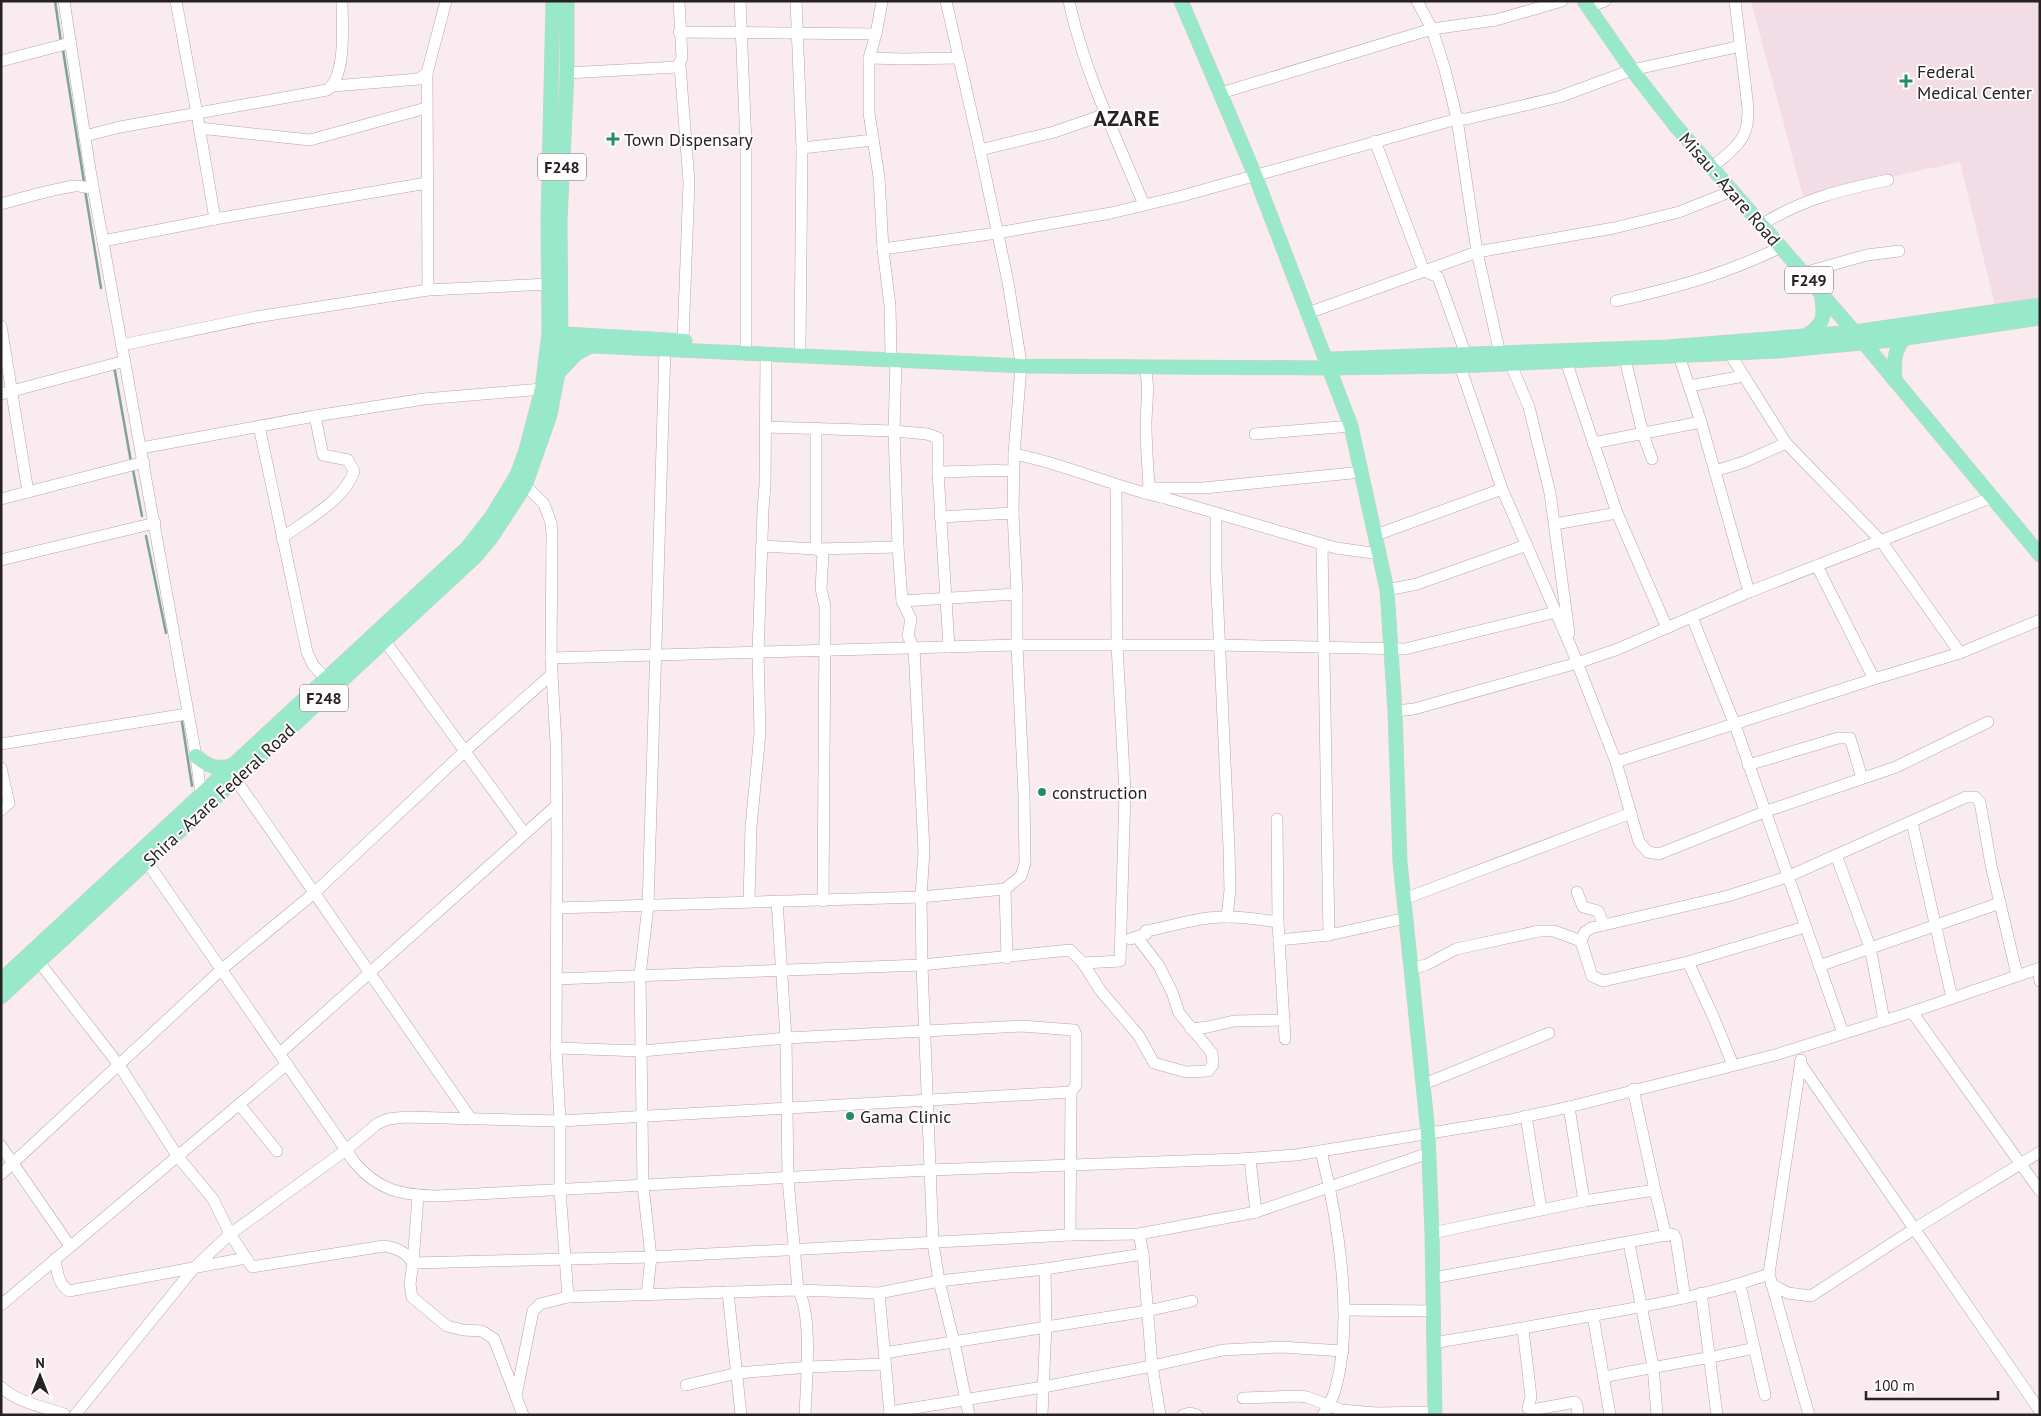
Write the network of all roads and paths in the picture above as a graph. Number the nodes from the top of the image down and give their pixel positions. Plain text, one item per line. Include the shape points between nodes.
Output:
1 (64, 1) edge
2 (176, 1) edge
3 (342, 1) edge
4 (446, 1) edge
5 (679, 1) edge
6 (740, 1) edge
7 (796, 1) edge
8 (882, 1) edge
9 (946, 1) edge
10 (1069, 1) edge
11 (1181, 1) edge
12 (1416, 1) edge
13 (1562, 1) edge
14 (1605, 1) edge
15 (1734, 1) edge
16 (560, 4) edge
17 (1586, 4) edge
18 (1432, 29) junction
19 (679, 32) junction
20 (741, 32) junction
21 (797, 33) junction
22 (876, 34) junction
23 (64, 44) junction
24 (1741, 46) junction
25 (869, 58) junction
26 (958, 58) junction
27 (1, 61) edge
28 (680, 65) junction
29 (1632, 70) junction
30 (428, 73) junction
31 (567, 73) junction
32 (333, 86) junction
33 (1221, 94) junction
34 (426, 108) junction
35 (197, 114) junction
36 (1106, 114) junction
37 (1457, 119) junction
38 (199, 128) junction
39 (85, 136) junction
40 (873, 140) junction
41 (1375, 142) junction
42 (802, 148) junction
43 (980, 150) junction
44 (1712, 168) junction
45 (1255, 175) junction
46 (1888, 180) dead end
47 (427, 183) junction
48 (86, 187) junction
49 (1732, 191) junction
50 (1, 204) edge
51 (1144, 205) junction
52 (215, 219) junction
53 (1762, 225) junction
54 (997, 232) junction
55 (103, 241) junction
56 (1781, 247) junction
57 (883, 249) junction
58 (1898, 251) dead end
59 (1477, 252) junction
60 (1424, 271) junction
61 (1803, 273) junction
62 (549, 284) junction
63 (428, 290) junction
64 (1821, 294) junction
65 (1616, 301) dead end
66 (2040, 305) edge
67 (561, 306) junction
68 (1308, 313) junction
69 (2040, 318) edge
70 (1, 326) edge
71 (1854, 332) junction
72 (1805, 336) junction
73 (555, 338) junction
74 (1905, 338) junction
75 (592, 340) junction
76 (683, 340) junction
77 (1864, 343) junction
78 (122, 345) junction
79 (746, 345) junction
80 (800, 348) junction
81 (665, 349) junction
82 (766, 354) junction
83 (1500, 354) junction
84 (1730, 354) junction
85 (1679, 356) junction
86 (893, 357) junction
87 (1625, 359) junction
88 (1463, 361) junction
89 (1566, 361) junction
90 (1021, 362) junction
91 (118, 363) junction
92 (1327, 363) junction
93 (1511, 365) junction
94 (1145, 367) junction
95 (1359, 368) junction
96 (558, 373) junction
97 (1744, 376) junction
98 (1895, 381) junction
99 (1689, 386) junction
100 (542, 389) junction
101 (1337, 392) junction
102 (7, 393) edge
103 (315, 416) junction
104 (1701, 422) junction
105 (259, 426) junction
106 (1350, 426) junction
107 (766, 427) junction
108 (816, 428) junction
109 (894, 430) junction
110 (1255, 434) dead end
111 (1643, 434) junction
112 (1593, 443) junction
113 (1786, 443) junction
114 (141, 448) junction
115 (1014, 454) junction
116 (1652, 459) dead end
117 (136, 464) junction
118 (1014, 471) junction
119 (938, 472) junction
120 (1362, 472) junction
121 (1714, 472) junction
122 (521, 481) junction
123 (1116, 485) junction
124 (1502, 489) junction
125 (1146, 490) junction
126 (28, 492) junction
127 (1993, 497) junction
128 (1, 499) edge
129 (1013, 513) junction
130 (1216, 513) junction
131 (1617, 513) junction
132 (940, 517) junction
133 (155, 523) junction
134 (1555, 524) junction
135 (1376, 535) junction
136 (282, 538) junction
137 (1881, 541) junction
138 (1322, 544) junction
139 (1527, 545) junction
140 (762, 546) junction
141 (898, 546) junction
142 (816, 549) junction
143 (1380, 554) junction
144 (2040, 554) edge
145 (1, 560) edge
146 (1817, 566) junction
147 (1387, 590) junction
148 (1749, 592) junction
149 (1017, 594) junction
150 (945, 597) junction
151 (902, 601) junction
152 (1556, 612) junction
153 (1692, 617) junction
154 (2040, 620) edge
155 (1667, 628) junction
156 (385, 641) junction
157 (1017, 645) junction
158 (1118, 645) junction
159 (1219, 646) junction
160 (949, 647) junction
161 (1325, 647) junction
162 (1571, 647) junction
163 (914, 648) junction
164 (1390, 648) junction
165 (824, 651) junction
166 (758, 653) junction
167 (1960, 653) junction
168 (655, 655) junction
169 (551, 658) junction
170 (1577, 663) junction
171 (552, 674) junction
172 (1874, 678) junction
173 (326, 679) junction
174 (1395, 711) junction
175 (187, 714) junction
176 (1988, 722) dead end
177 (1735, 725) junction
178 (1, 744) edge
179 (465, 751) junction
180 (196, 756) junction
181 (1616, 762) junction
182 (234, 765) junction
183 (1748, 765) junction
184 (1, 768) edge
185 (1862, 778) junction
186 (236, 780) junction
187 (201, 795) junction
188 (557, 805) junction
189 (1, 810) edge
190 (1764, 812) junction
191 (1631, 813) junction
192 (1277, 819) dead end
193 (1912, 822) junction
194 (524, 834) junction
195 (1836, 855) junction
196 (147, 862) junction
197 (1787, 877) junction
198 (1005, 889) junction
199 (1577, 892) dead end
200 (313, 894) junction
201 (922, 897) junction
202 (1404, 899) junction
203 (748, 901) junction
204 (777, 901) junction
205 (823, 901) junction
206 (2000, 903) junction
207 (648, 906) junction
208 (557, 908) junction
209 (1227, 918) junction
210 (1406, 918) junction
211 (1278, 922) junction
212 (1604, 925) junction
213 (1937, 925) junction
214 (1805, 927) junction
215 (1329, 935) junction
216 (1137, 937) junction
217 (1122, 939) junction
218 (1279, 940) junction
219 (1581, 941) junction
220 (1870, 947) junction
221 (1007, 958) junction
222 (39, 962) junction
223 (1688, 962) junction
224 (1083, 963) junction
225 (922, 965) junction
226 (1819, 966) junction
227 (1412, 968) junction
228 (2039, 968) edge
229 (222, 970) junction
230 (781, 970) junction
231 (370, 972) junction
232 (640, 975) junction
233 (2017, 976) junction
234 (556, 979) junction
235 (1, 980) edge
236 (2040, 981) edge
237 (1, 997) edge
238 (1952, 998) junction
239 (1912, 1012) junction
240 (1284, 1020) junction
241 (1884, 1020) junction
242 (1192, 1029) junction
243 (924, 1032) junction
244 (1549, 1033) dead end
245 (1842, 1034) junction
246 (786, 1038) junction
247 (1285, 1039) dead end
248 (1803, 1046) junction
249 (556, 1048) junction
250 (642, 1051) junction
251 (280, 1053) junction
252 (1800, 1063) junction
253 (288, 1064) junction
254 (119, 1065) junction
255 (1733, 1065) junction
256 (1424, 1084) junction
257 (1634, 1089) junction
258 (1072, 1092) junction
259 (926, 1100) junction
260 (239, 1104) junction
261 (1569, 1107) junction
262 (787, 1108) junction
263 (1526, 1116) junction
264 (643, 1117) junction
265 (471, 1119) junction
266 (560, 1120) junction
267 (1428, 1133) junction
268 (1, 1146) edge
269 (346, 1150) junction
270 (277, 1151) dead end
271 (1321, 1151) junction
272 (2040, 1152) edge
273 (1428, 1154) junction
274 (178, 1157) junction
275 (1250, 1159) junction
276 (12, 1164) junction
277 (2021, 1164) junction
278 (1072, 1166) junction
279 (930, 1170) junction
280 (1, 1174) edge
281 (788, 1179) junction
282 (643, 1186) junction
283 (1330, 1188) junction
284 (560, 1190) junction
285 (1655, 1190) junction
286 (2040, 1191) edge
287 (418, 1196) junction
288 (1584, 1201) junction
289 (1542, 1209) junction
290 (1256, 1212) junction
291 (1914, 1229) junction
292 (1432, 1233) junction
293 (230, 1234) junction
294 (1139, 1234) junction
295 (1070, 1235) junction
296 (1666, 1236) junction
297 (933, 1243) junction
298 (1629, 1243) junction
299 (70, 1246) junction
300 (794, 1249) junction
301 (1142, 1254) junction
302 (650, 1256) junction
303 (246, 1258) junction
304 (566, 1258) junction
305 (55, 1259) junction
306 (413, 1264) junction
307 (192, 1269) junction
308 (1045, 1269) junction
309 (1433, 1278) junction
310 (1770, 1279) junction
311 (939, 1281) junction
312 (1740, 1285) junction
313 (798, 1290) junction
314 (728, 1292) junction
315 (879, 1293) junction
316 (1701, 1293) junction
317 (647, 1295) junction
318 (568, 1297) junction
319 (1685, 1298) junction
320 (1192, 1301) dead end
321 (1, 1305) edge
322 (1640, 1308) junction
323 (1344, 1310) junction
324 (1147, 1311) junction
325 (1433, 1311) junction
326 (1592, 1316) junction
327 (1046, 1326) junction
328 (1523, 1329) junction
329 (954, 1342) junction
330 (1433, 1343) junction
331 (1754, 1348) junction
332 (1343, 1350) junction
333 (884, 1359) junction
334 (1709, 1359) junction
335 (1152, 1366) junction
336 (1653, 1366) junction
337 (808, 1367) junction
338 (738, 1373) junction
339 (1604, 1377) junction
340 (686, 1386) dead end
341 (1, 1387) edge
342 (1043, 1387) junction
343 (1765, 1395) dead end
344 (516, 1396) junction
345 (1243, 1398) dead end
346 (966, 1400) junction
347 (1326, 1410) edge
348 (2040, 1411) edge
349 (890, 1413) edge
350 (64, 1414) edge
351 (1376, 1414) edge
352 (1435, 1414) edge
353 (75, 1415) edge
354 (522, 1415) edge
355 (741, 1415) edge
356 (805, 1415) edge
357 (969, 1415) edge
358 (1042, 1415) edge
359 (1160, 1415) edge
360 (1183, 1415) edge
361 (1197, 1415) edge
362 (1578, 1415) edge
363 (1610, 1415) edge
364 (1657, 1415) edge
365 (1716, 1415) edge
366 (1810, 1415) edge

1 - 23 street
2 - 35 street
3 - 32 street via 342,51
4 - 30 street
5 - 19 street
6 - 20 street
7 - 21 street
8 - 22 street
9 - 26 street
10 - 36 street
11 - 33 main road
12 - 18 street
13 - 18 street via 1496,20
14 - 17 street
15 - 24 street
16 - 31 main road, Shira - Azare Federal Road / F248
16 - 62 main road, Shira - Azare Federal Road / F248
17 - 29 main road, Misau - Azare Road / F249
18 - 33 street
18 - 37 street
19 - 20 street
19 - 28 street
20 - 21 street
20 - 79 street via 746,145
21 - 22 street
21 - 42 street
22 - 25 street
23 - 27 street
23 - 39 street
24 - 29 street
24 - 44 street via 1748,108 1745,132
25 - 26 street
25 - 40 street via 869,113
26 - 43 street
28 - 31 street
28 - 76 street via 690,182
29 - 37 street via 1559,97 1466,120
29 - 44 main road, Misau - Azare Road / F249
30 - 32 street via 419,79
30 - 34 street
31 - 67 main road, Shira - Azare Federal Road / F248 via 560,221
32 - 35 street via 316,93
33 - 45 main road
34 - 38 street via 310,140
34 - 47 street
35 - 38 street
35 - 39 street
36 - 43 street via 1054,132
36 - 51 street
37 - 41 street
37 - 59 street
38 - 52 street
39 - 48 street
40 - 42 street
40 - 57 street via 879,177
41 - 45 street
41 - 60 street
42 - 80 street
43 - 54 street
44 - 49 main road, Misau - Azare Road / F249
45 - 51 street
45 - 68 main road
46 - 53 street via 1811,199
47 - 52 street
47 - 63 street
48 - 50 street via 28,196
48 - 55 street
49 - 53 main road, Misau - Azare Road / F249
49 - 59 street via 1679,212 1614,228
51 - 54 street
52 - 55 street
53 - 56 main road, Misau - Azare Road / F249
54 - 57 street
54 - 90 street
55 - 78 street
56 - 61 main road, Misau - Azare Road / F249
56 - 65 street via 1706,279
57 - 86 street
58 - 61 street via 1867,255
59 - 60 street
59 - 83 street
60 - 68 street
60 - 88 street via 1438,278
61 - 64 main road, Misau - Azare Road / F249
62 - 63 street
62 - 73 main road, Shira - Azare Federal Road / F248
63 - 78 street via 256,317
64 - 71 main road, Misau - Azare Road / F249
64 - 72 main road via 1823,320
66 - 71 main road
67 - 73 main road, Shira - Azare Federal Road / F248
67 - 75 main road via 569,323
68 - 92 main road
69 - 74 main road
70 - 102 street
71 - 72 main road
71 - 77 main road, Misau - Azare Road / F249
72 - 83 main road via 1667,347
73 - 75 main road
73 - 96 main road, Shira - Azare Federal Road / F248
73 - 100 main road, Shira - Azare Federal Road / F248
74 - 77 main road
74 - 98 main road via 1894,358
75 - 76 main road
75 - 81 main road
75 - 96 main road
76 - 79 main road
77 - 84 main road
77 - 98 main road, Misau - Azare Road / F249
78 - 91 street
79 - 80 main road
80 - 86 main road
81 - 82 main road
81 - 168 street
82 - 86 main road
82 - 107 street
83 - 88 main road
84 - 85 main road
84 - 97 street
85 - 87 main road
85 - 99 street
86 - 90 main road
86 - 109 street
87 - 89 main road
87 - 111 street
88 - 92 main road
88 - 93 main road
88 - 95 main road
88 - 124 street
89 - 93 main road
89 - 112 street
90 - 92 main road
90 - 94 main road
90 - 115 street
91 - 102 street
91 - 114 street
92 - 94 main road
92 - 95 main road
92 - 101 main road
93 - 134 street via 1529,407
94 - 125 street
95 - 101 main road via 1350,373
96 - 122 main road, Shira - Azare Federal Road / F248 via 550,415
97 - 99 street
97 - 113 street
98 - 127 main road, Misau - Azare Road / F249
99 - 104 street
100 - 103 street via 424,399
100 - 122 main road, Shira - Azare Federal Road / F248
101 - 106 main road
102 - 126 street
103 - 105 street
103 - 136 street via 323,455 348,460 354,471 341,494
104 - 111 street
104 - 121 street
105 - 114 street
105 - 136 street
106 - 110 street
106 - 120 main road
107 - 108 street
107 - 140 street
108 - 109 street
108 - 142 street
109 - 119 street via 938,438
109 - 141 street
111 - 112 street
111 - 116 street
112 - 131 street
113 - 121 street
113 - 137 street
114 - 117 street
115 - 118 street
115 - 123 street via 1056,464
117 - 126 street
117 - 133 street
118 - 119 street
118 - 129 street
119 - 132 street
120 - 125 street via 1204,488
120 - 135 main road
121 - 148 street
122 - 156 main road, Shira - Azare Federal Road / F248 via 492,538
122 - 169 street via 544,504 551,523
122 - 173 main road, Shira - Azare Federal Road / F248 via 467,548
123 - 125 street
123 - 158 street
124 - 135 street
124 - 139 street
125 - 130 street
126 - 128 street
127 - 137 street
127 - 144 main road, Misau - Azare Road / F249
129 - 132 street
129 - 149 street
130 - 138 street
130 - 159 street
131 - 134 street
131 - 155 street
132 - 150 street
133 - 145 street
133 - 175 street
134 - 162 street
135 - 143 main road
136 - 173 street via 307,652 313,665
137 - 146 street
137 - 167 street
138 - 143 street
138 - 161 street
139 - 147 street via 1417,584
139 - 152 street
140 - 142 street
140 - 166 street
141 - 142 street
141 - 151 street
142 - 165 street via 823,553
143 - 147 main road
146 - 148 street
146 - 172 street
147 - 164 main road
148 - 153 street
149 - 150 street
149 - 157 street
150 - 151 street
150 - 160 street
151 - 163 street via 911,619 908,636
152 - 162 street
152 - 164 street via 1405,649
153 - 155 street
153 - 177 street
154 - 167 street
155 - 170 street
156 - 179 street
156 - 186 main road, Shira - Azare Federal Road / F248
157 - 158 street
157 - 160 street
157 - 198 street via 1025,863 1021,876
158 - 159 street
158 - 217 street via 1125,792
159 - 161 street
159 - 209 street via 1229,848
160 - 163 street
161 - 164 street
161 - 215 street
162 - 170 street
163 - 165 street
163 - 201 street via 924,851
164 - 174 main road
165 - 166 street
165 - 205 street
166 - 168 street
166 - 203 street via 760,733
167 - 172 street
168 - 169 street
168 - 207 street
169 - 171 street
170 - 174 street via 1414,709
170 - 181 street
171 - 179 street
171 - 188 street
172 - 177 street
173 - 182 main road, Shira - Azare Federal Road / F248
174 - 202 main road
175 - 178 street
175 - 180 street
176 - 185 street via 1896,767
177 - 181 street
177 - 183 street
179 - 194 street
179 - 200 street
180 - 182 main road via 214,767
180 - 187 street
181 - 191 street
182 - 187 main road, Shira - Azare Federal Road / F248
183 - 185 street via 1838,738 1850,738
183 - 190 street
184 - 189 street via 9,803
185 - 190 street
186 - 196 main road, Shira - Azare Federal Road / F248
186 - 200 street
187 - 235 main road, Shira - Azare Federal Road / F248
188 - 194 street
188 - 208 street
190 - 191 street via 1659,854 1648,852 1639,842
190 - 197 street
191 - 202 street
192 - 211 street
193 - 195 street
193 - 206 street via 1966,797 1980,802
193 - 213 street
194 - 231 street
195 - 197 street
195 - 220 street
196 - 222 main road, Shira - Azare Federal Road / F248
196 - 229 street
197 - 212 street via 1728,896
197 - 214 street
198 - 201 street
198 - 221 street
199 - 212 street via 1582,907 1598,911
200 - 229 street
200 - 231 street
201 - 205 street
201 - 225 street
202 - 210 main road
203 - 204 street
203 - 207 street
204 - 205 street
204 - 230 street
206 - 213 street
206 - 233 street
207 - 208 street
207 - 232 street
208 - 234 street
209 - 211 street
209 - 216 street via 1196,920 1146,931
210 - 215 street
210 - 227 main road
211 - 218 street
212 - 219 street via 1591,928
213 - 220 street
213 - 238 street
214 - 223 street
214 - 226 street
215 - 218 street
216 - 217 street
216 - 242 street via 1159,966 1179,1013
217 - 224 street via 1120,961
218 - 240 street
219 - 223 street via 1592,976 1603,981
219 - 227 street via 1554,931 1539,931 1456,949 1426,965
220 - 226 street
220 - 241 street
221 - 224 street via 1070,950
221 - 225 street
222 - 237 main road, Shira - Azare Federal Road / F248
222 - 254 street
223 - 255 street
224 - 242 street via 1100,990 1139,1036 1154,1063 1186,1072 1208,1071 1213,1065 1212,1053
225 - 230 street
225 - 243 street
226 - 245 street
227 - 256 main road
228 - 233 street
228 - 236 street
229 - 251 street
229 - 254 street
230 - 232 street
230 - 246 street
231 - 251 street
231 - 265 street
232 - 234 street
232 - 250 street
233 - 238 street
234 - 249 street
238 - 239 street
239 - 241 street
239 - 277 street
240 - 242 street via 1234,1020
240 - 247 street
241 - 245 street
243 - 246 street
243 - 258 street via 1021,1026 1074,1030 1076,1085
243 - 259 street
244 - 256 street
245 - 248 street
246 - 250 street
246 - 262 street
248 - 252 street
248 - 255 street
249 - 250 street
249 - 266 street
250 - 264 street
251 - 253 street
252 - 291 street
252 - 310 street
253 - 260 street
253 - 269 street
254 - 274 street
254 - 276 street
255 - 257 street
256 - 267 main road
257 - 261 street
257 - 285 street
258 - 259 street
258 - 278 street
259 - 262 street
259 - 279 street
260 - 270 street
260 - 274 street
261 - 263 street
261 - 288 street
262 - 264 street
262 - 281 street
263 - 267 street
263 - 289 street
264 - 266 street
264 - 282 street
265 - 266 street
265 - 269 street via 388,1119 376,1124
266 - 284 street
267 - 271 street
267 - 273 main road
268 - 276 street
269 - 287 street via 366,1175 379,1185
269 - 293 street
271 - 275 street
271 - 283 street
272 - 277 street
273 - 283 street
273 - 292 main road
274 - 293 street via 213,1199
274 - 299 street
275 - 278 street
275 - 290 street
276 - 280 street
276 - 299 street
277 - 286 street
277 - 291 street
278 - 279 street
278 - 295 street
279 - 281 street
279 - 297 street
281 - 282 street
281 - 300 street
282 - 284 street
282 - 302 street
283 - 290 street
283 - 323 street
284 - 287 street
284 - 304 street
285 - 288 street
285 - 296 street
287 - 306 street
288 - 289 street
289 - 292 street
290 - 294 street
291 - 310 street via 1811,1296 1788,1293
291 - 348 street
292 - 309 main road
293 - 303 street
293 - 307 street
294 - 295 street
294 - 301 street
295 - 297 street
296 - 298 street
296 - 319 street via 1674,1235 1676,1239
297 - 300 street
297 - 311 street
298 - 309 street
298 - 322 street
299 - 305 street
300 - 302 street
300 - 313 street
301 - 308 street
301 - 324 street
302 - 304 street
302 - 317 street
303 - 306 street via 252,1267 384,1246 395,1247
303 - 307 street
304 - 306 street
304 - 318 street
305 - 307 street via 58,1278 69,1291
305 - 321 street
306 - 344 street via 412,1297 447,1326 482,1331 494,1339
307 - 353 street
308 - 311 street
308 - 327 street
309 - 325 main road
310 - 312 street
310 - 366 street
311 - 315 street
311 - 329 street
312 - 316 street
312 - 331 street
313 - 314 street
313 - 315 street
313 - 337 street via 803,1298
314 - 317 street
314 - 338 street
315 - 333 street
316 - 319 street
316 - 334 street
317 - 318 street
318 - 344 street via 540,1304 532,1311
319 - 322 street
320 - 324 street
322 - 326 street
322 - 336 street
323 - 325 street
323 - 332 street
324 - 327 street
324 - 335 street
325 - 330 main road
326 - 328 street
326 - 339 street
327 - 329 street
327 - 342 street
328 - 330 street
328 - 362 street via 1531,1397 1528,1408 1575,1402
329 - 333 street
329 - 346 street
330 - 352 main road
331 - 334 street
331 - 343 street
332 - 335 street via 1223,1350
332 - 347 street via 1336,1389
333 - 337 street
333 - 349 street
334 - 336 street
334 - 365 street
335 - 342 street
335 - 359 street
336 - 339 street
336 - 364 street
337 - 338 street
337 - 356 street
338 - 340 street
338 - 355 street
339 - 363 street
341 - 350 street
342 - 346 street
342 - 358 street
344 - 354 street
345 - 347 street via 1298,1396
346 - 349 street
346 - 357 street
347 - 351 street
351 - 352 street
360 - 361 street

